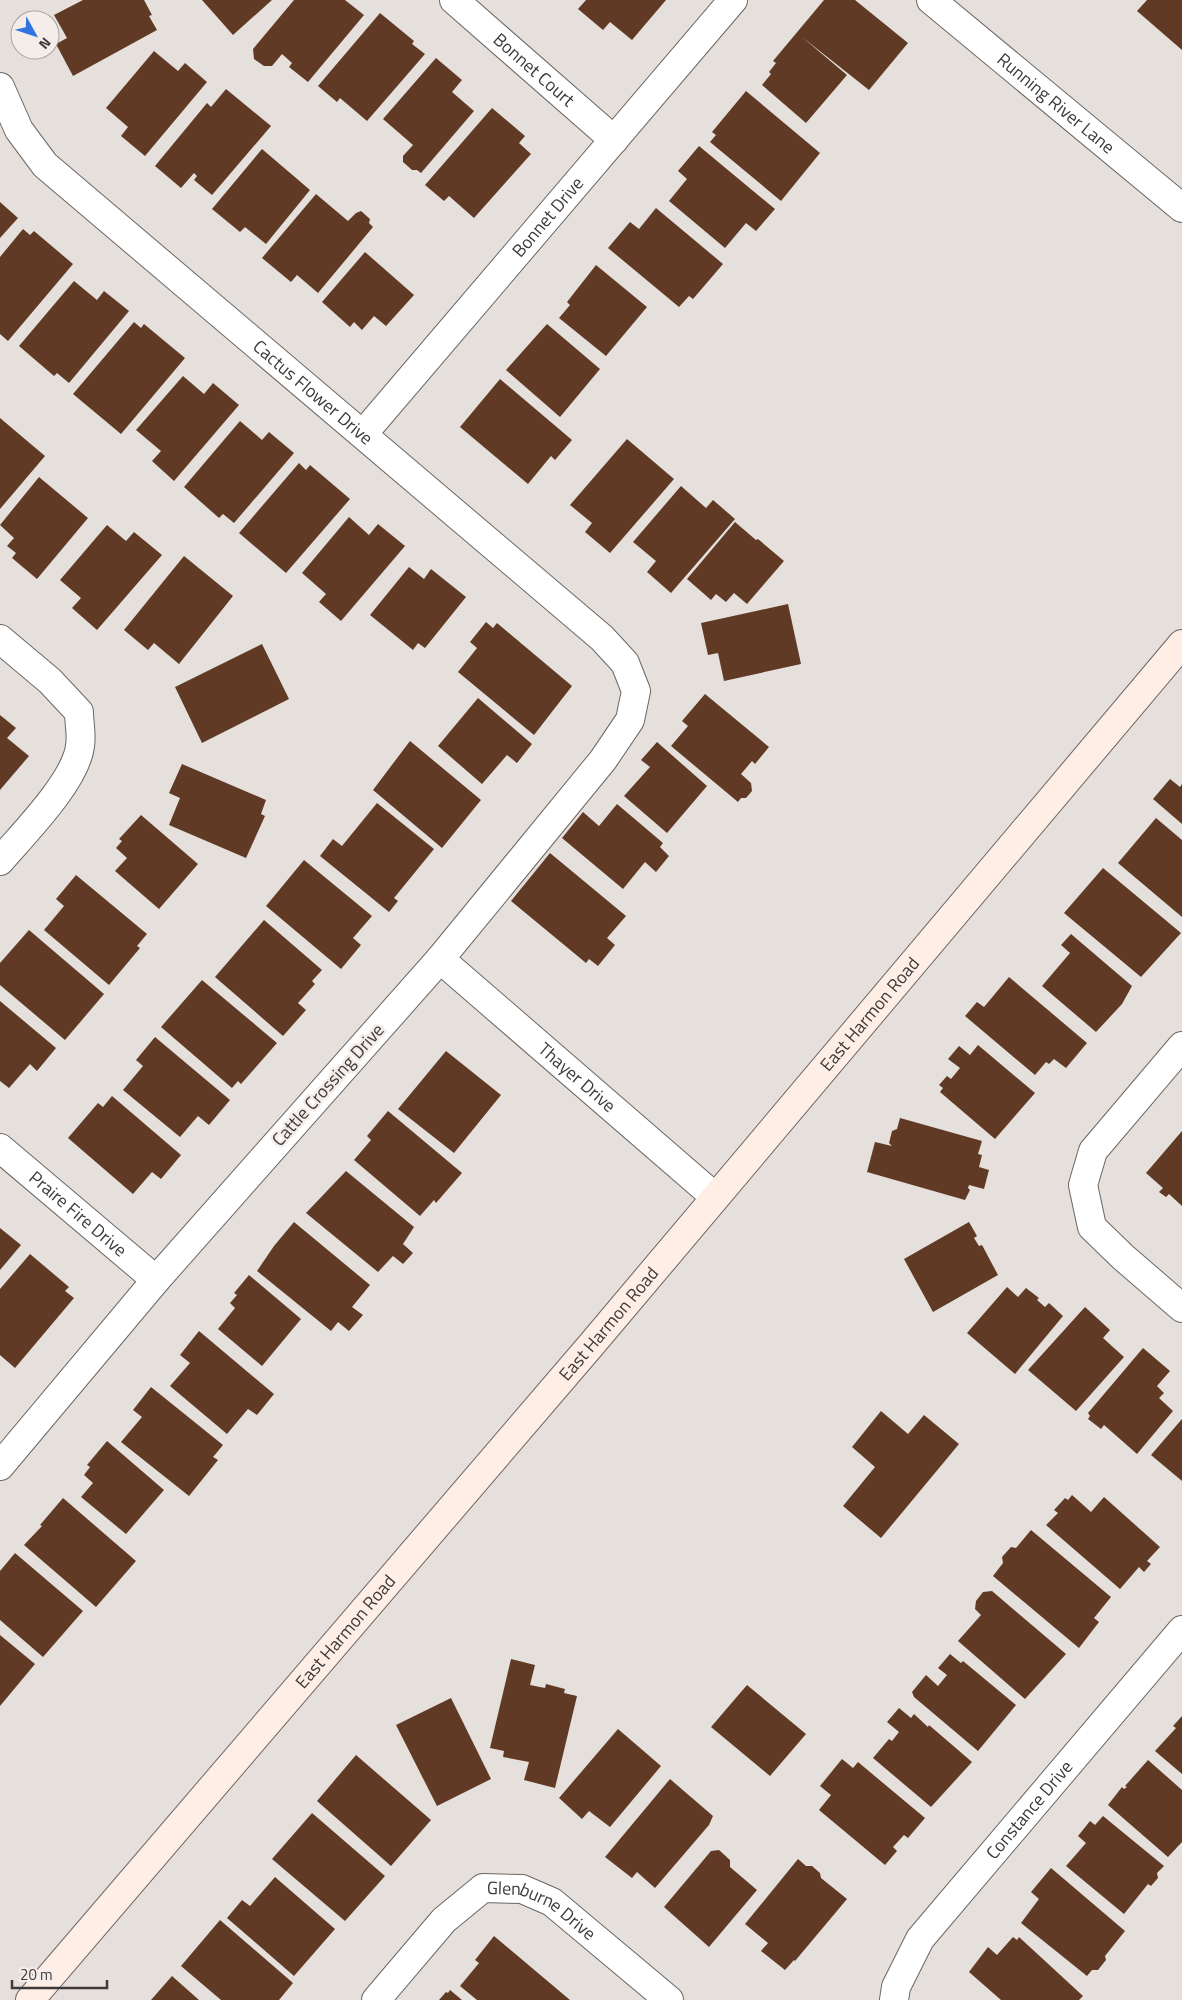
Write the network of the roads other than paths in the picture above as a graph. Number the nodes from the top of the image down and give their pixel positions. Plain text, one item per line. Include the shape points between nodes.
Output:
1 (454, 0) edge
2 (733, 0) edge
3 (931, 0) edge
4 (0, 87) edge
5 (614, 140) junction
6 (1182, 208) edge
7 (363, 434) junction
8 (0, 639) edge
9 (1182, 644) edge
10 (636, 691) joint
11 (0, 861) edge
12 (440, 959) junction
13 (1182, 1046) edge
14 (0, 1148) edge
15 (716, 1196) junction
16 (156, 1280) junction
17 (1182, 1308) edge
18 (0, 1466) edge
19 (1182, 1630) edge
20 (30, 2000) edge
21 (376, 2000) edge
22 (669, 2000) edge
23 (894, 2000) edge

1 - 5 street, Bonnet Court
2 - 5 street, Bonnet Drive
3 - 6 street, Running River Lane
4 - 7 street, Cactus Flower Drive via 19,130 45,164
5 - 7 street, Bonnet Drive
7 - 10 street, Cactus Flower Drive via 602,638 625,663
8 - 11 street via 50,681 79,712 80,747 68,778
9 - 15 main road, East Harmon Road
10 - 12 street, Cattle Crossing Drive via 630,720 603,760
12 - 15 street, Thayer Drive
12 - 16 street, Cattle Crossing Drive
13 - 17 street via 1093,1151 1083,1185 1092,1227
14 - 16 street, Praire Fire Drive
15 - 20 main road, East Harmon Road
16 - 18 street, Cattle Crossing Drive
19 - 23 street, Constance Drive via 920,1939 896,1987
21 - 22 street, Glenburne Drive via 444,1920 483,1888 522,1889 552,1902

